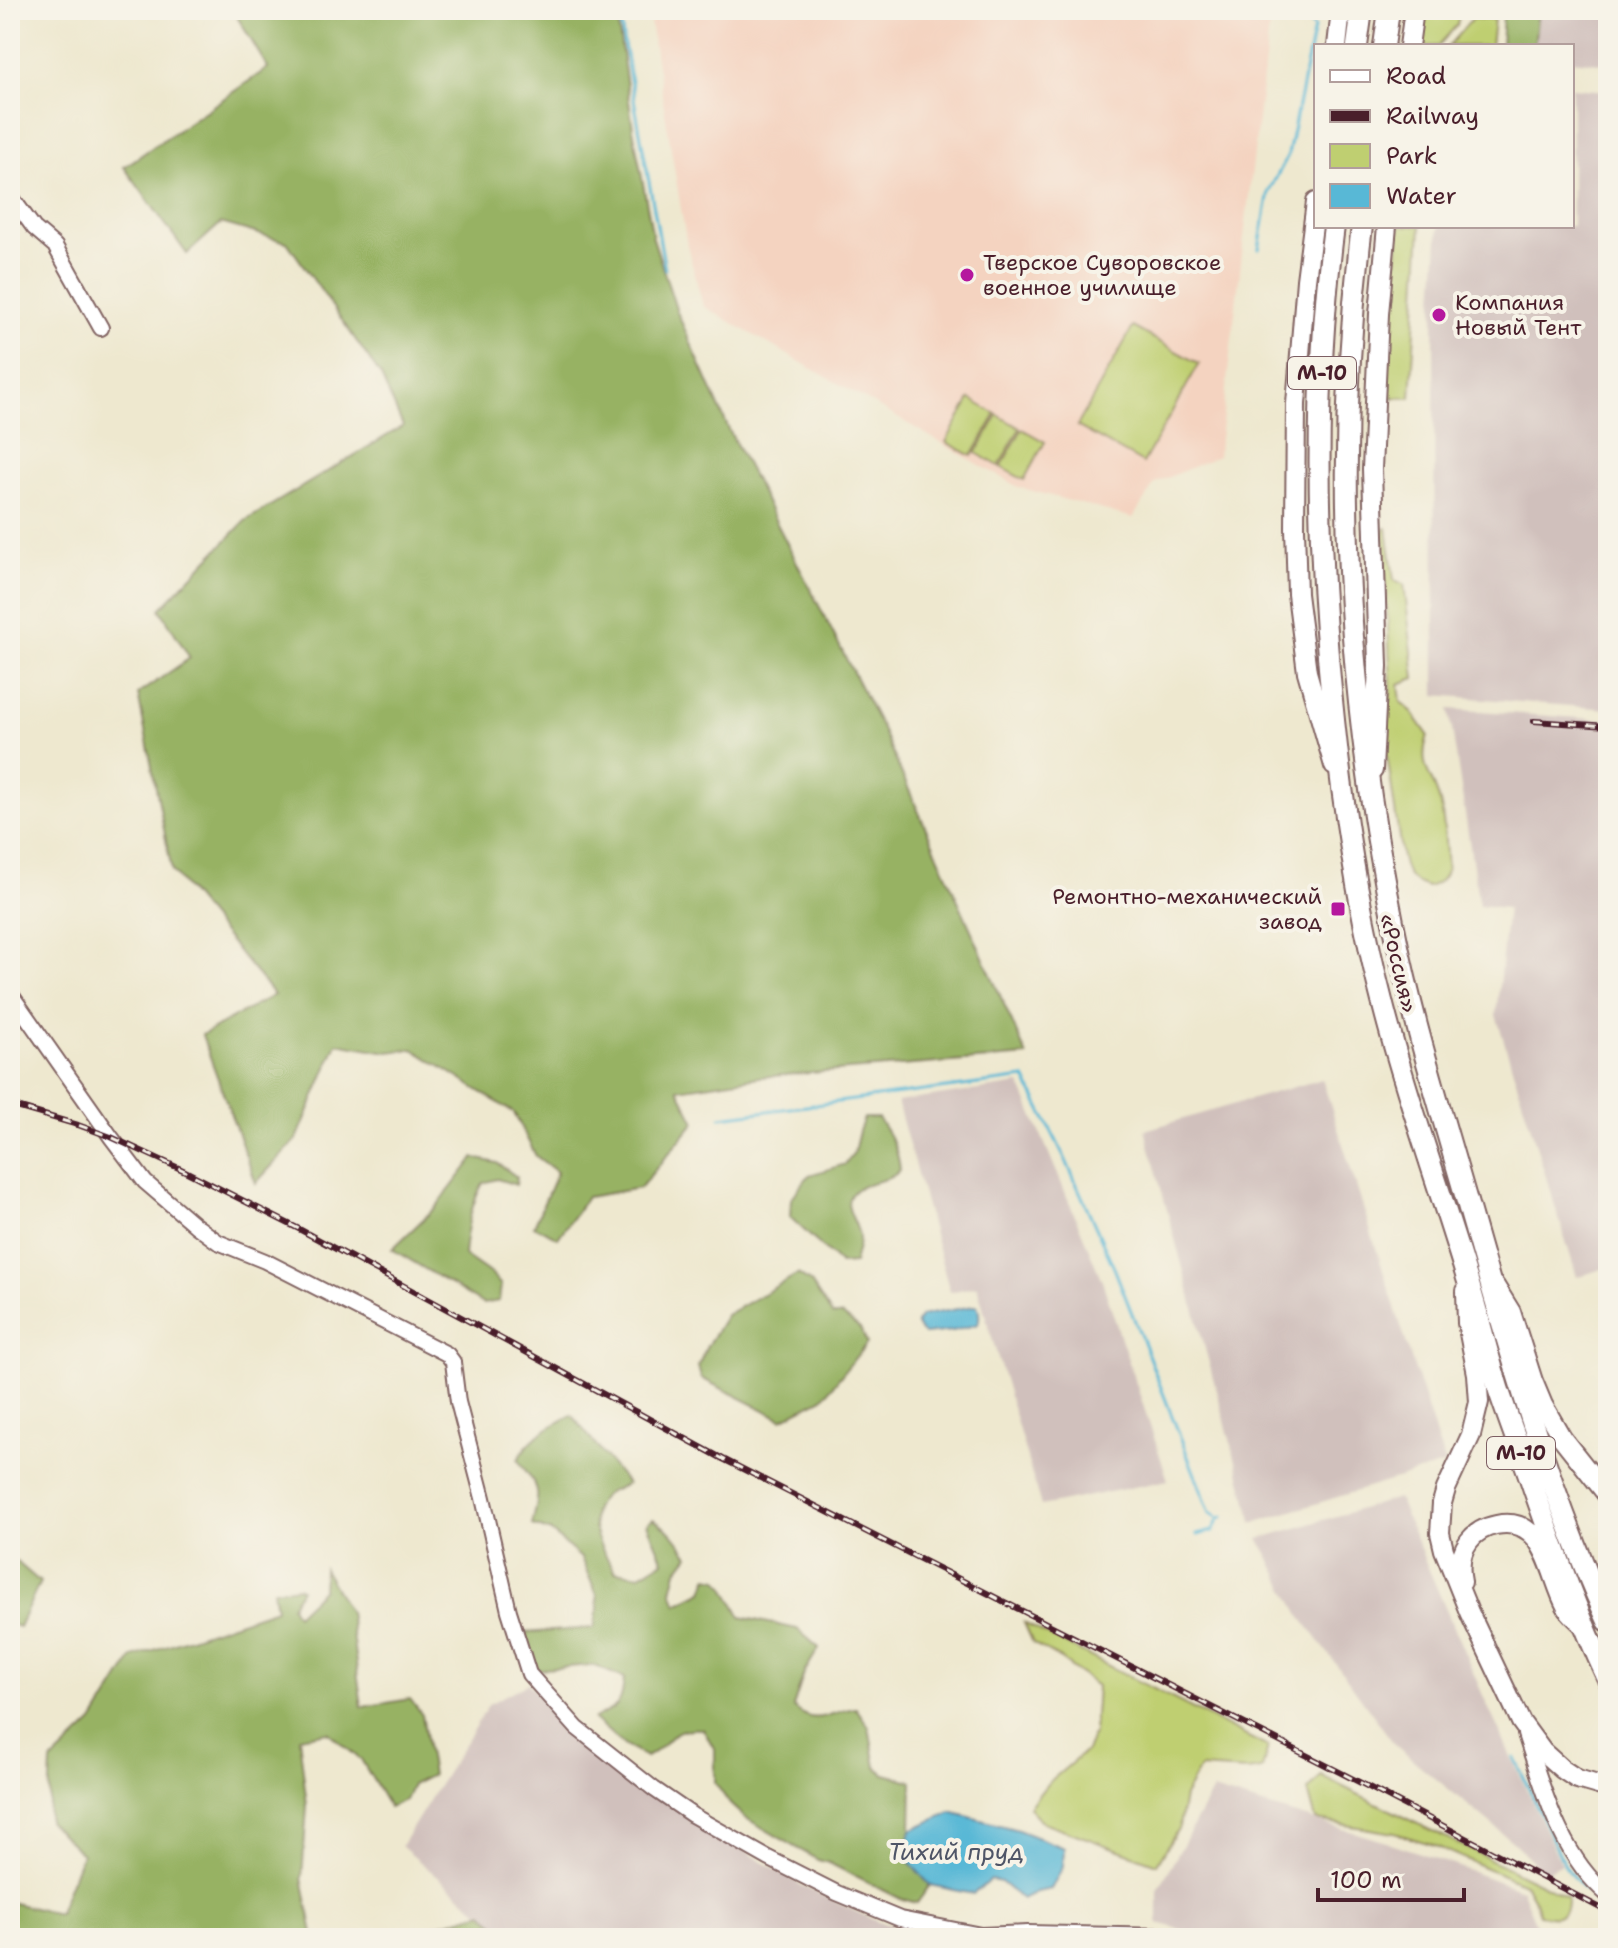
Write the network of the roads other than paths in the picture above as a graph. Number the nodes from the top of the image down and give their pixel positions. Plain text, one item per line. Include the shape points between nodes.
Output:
1 (1341, 10) edge
2 (1362, 10) edge
3 (1389, 10) edge
4 (1414, 10) edge
5 (1337, 44) edge
6 (1357, 44) edge
7 (1384, 44) edge
8 (1409, 44) edge
9 (10, 195) edge
10 (1314, 218) edge
11 (1334, 228) edge
12 (1362, 228) edge
13 (1387, 228) edge
14 (101, 328) dead end
15 (1371, 792) junction
16 (1343, 795) junction
17 (10, 993) edge
18 (1466, 1275) junction
19 (1489, 1276) junction
20 (1608, 1496) edge
21 (1469, 1612) junction
22 (1608, 1621) edge
23 (1586, 1628) junction
24 (1608, 1679) edge
25 (1521, 1722) junction
26 (1608, 1788) edge
27 (1608, 1895) edge
28 (1178, 1938) edge

1 - 5 main road
2 - 6 highway
3 - 7 highway
4 - 8 main road
9 - 14 street via 55,246
10 - 16 main road via 1296,404 1297,594 1307,672
11 - 16 highway, «Россия» / М-10 via 1323,344 1320,520
12 - 15 highway, «Россия» / М-10 via 1348,385 1348,520 1355,659
13 - 15 main road via 1372,469 1378,666
15 - 19 highway, «Россия» / М-10 via 1410,1001
16 - 18 highway, «Россия» / М-10 via 1384,1007
17 - 28 street via 145,1182 195,1225 218,1242 447,1354 529,1674 577,1728 692,1815 837,1893 900,1919 981,1935
18 - 21 main road via 1479,1402 1471,1435 1446,1489 1440,1533
18 - 23 highway, «Россия» / М-10 via 1500,1393
19 - 20 main road via 1511,1312 1543,1405
19 - 22 highway, «Россия» / М-10 via 1542,1452
21 - 23 main road via 1460,1574 1462,1554 1479,1532 1507,1524 1539,1542 1566,1608
21 - 25 main road
23 - 24 highway, «Россия» / М-10
25 - 26 main road via 1562,1769
25 - 27 street via 1569,1848 1582,1870

